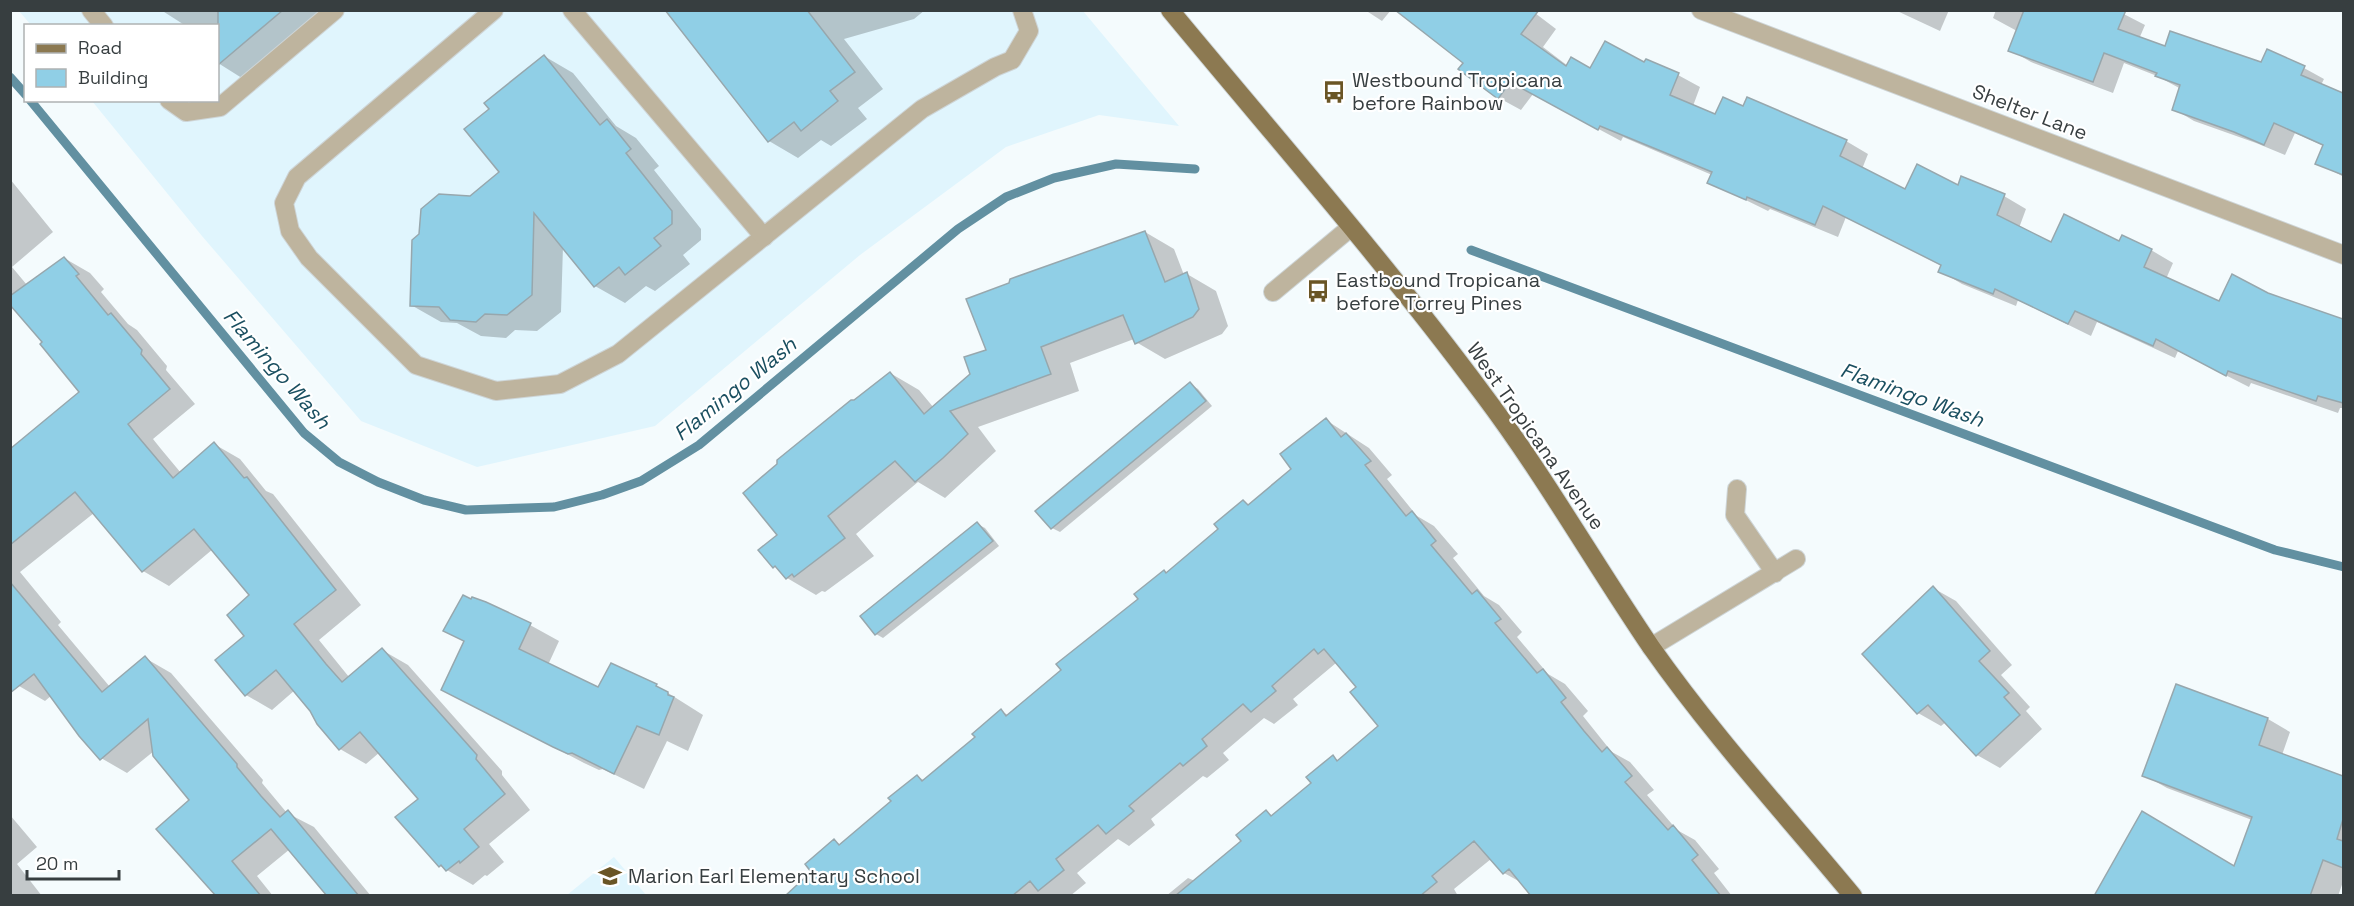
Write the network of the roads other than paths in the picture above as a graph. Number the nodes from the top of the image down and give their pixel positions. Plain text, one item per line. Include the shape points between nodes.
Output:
1 (92, 10) edge
2 (334, 10) edge
3 (495, 10) edge
4 (572, 10) edge
5 (1022, 10) edge
6 (1170, 10) edge
7 (1701, 10) edge
8 (102, 24) edge
9 (172, 102) edge
10 (1350, 228) junction
11 (764, 237) junction
12 (2343, 255) edge
13 (1273, 292) dead end
14 (1737, 489) dead end
15 (1796, 559) dead end
16 (1775, 573) junction
17 (1651, 647) junction
18 (1853, 896) edge

1 - 8 street
2 - 9 street via 220,107 186,112
3 - 11 street via 297,177 284,203 290,231 309,258 416,365 496,391 560,384 618,354
4 - 11 street
5 - 11 street via 1029,31 1012,60 922,109
6 - 10 main road, West Tropicana Avenue
7 - 12 street, Shelter Lane
10 - 13 street
10 - 17 main road, West Tropicana Avenue via 1483,393
14 - 16 street via 1735,515
15 - 16 street
16 - 17 street
17 - 18 main road, West Tropicana Avenue

